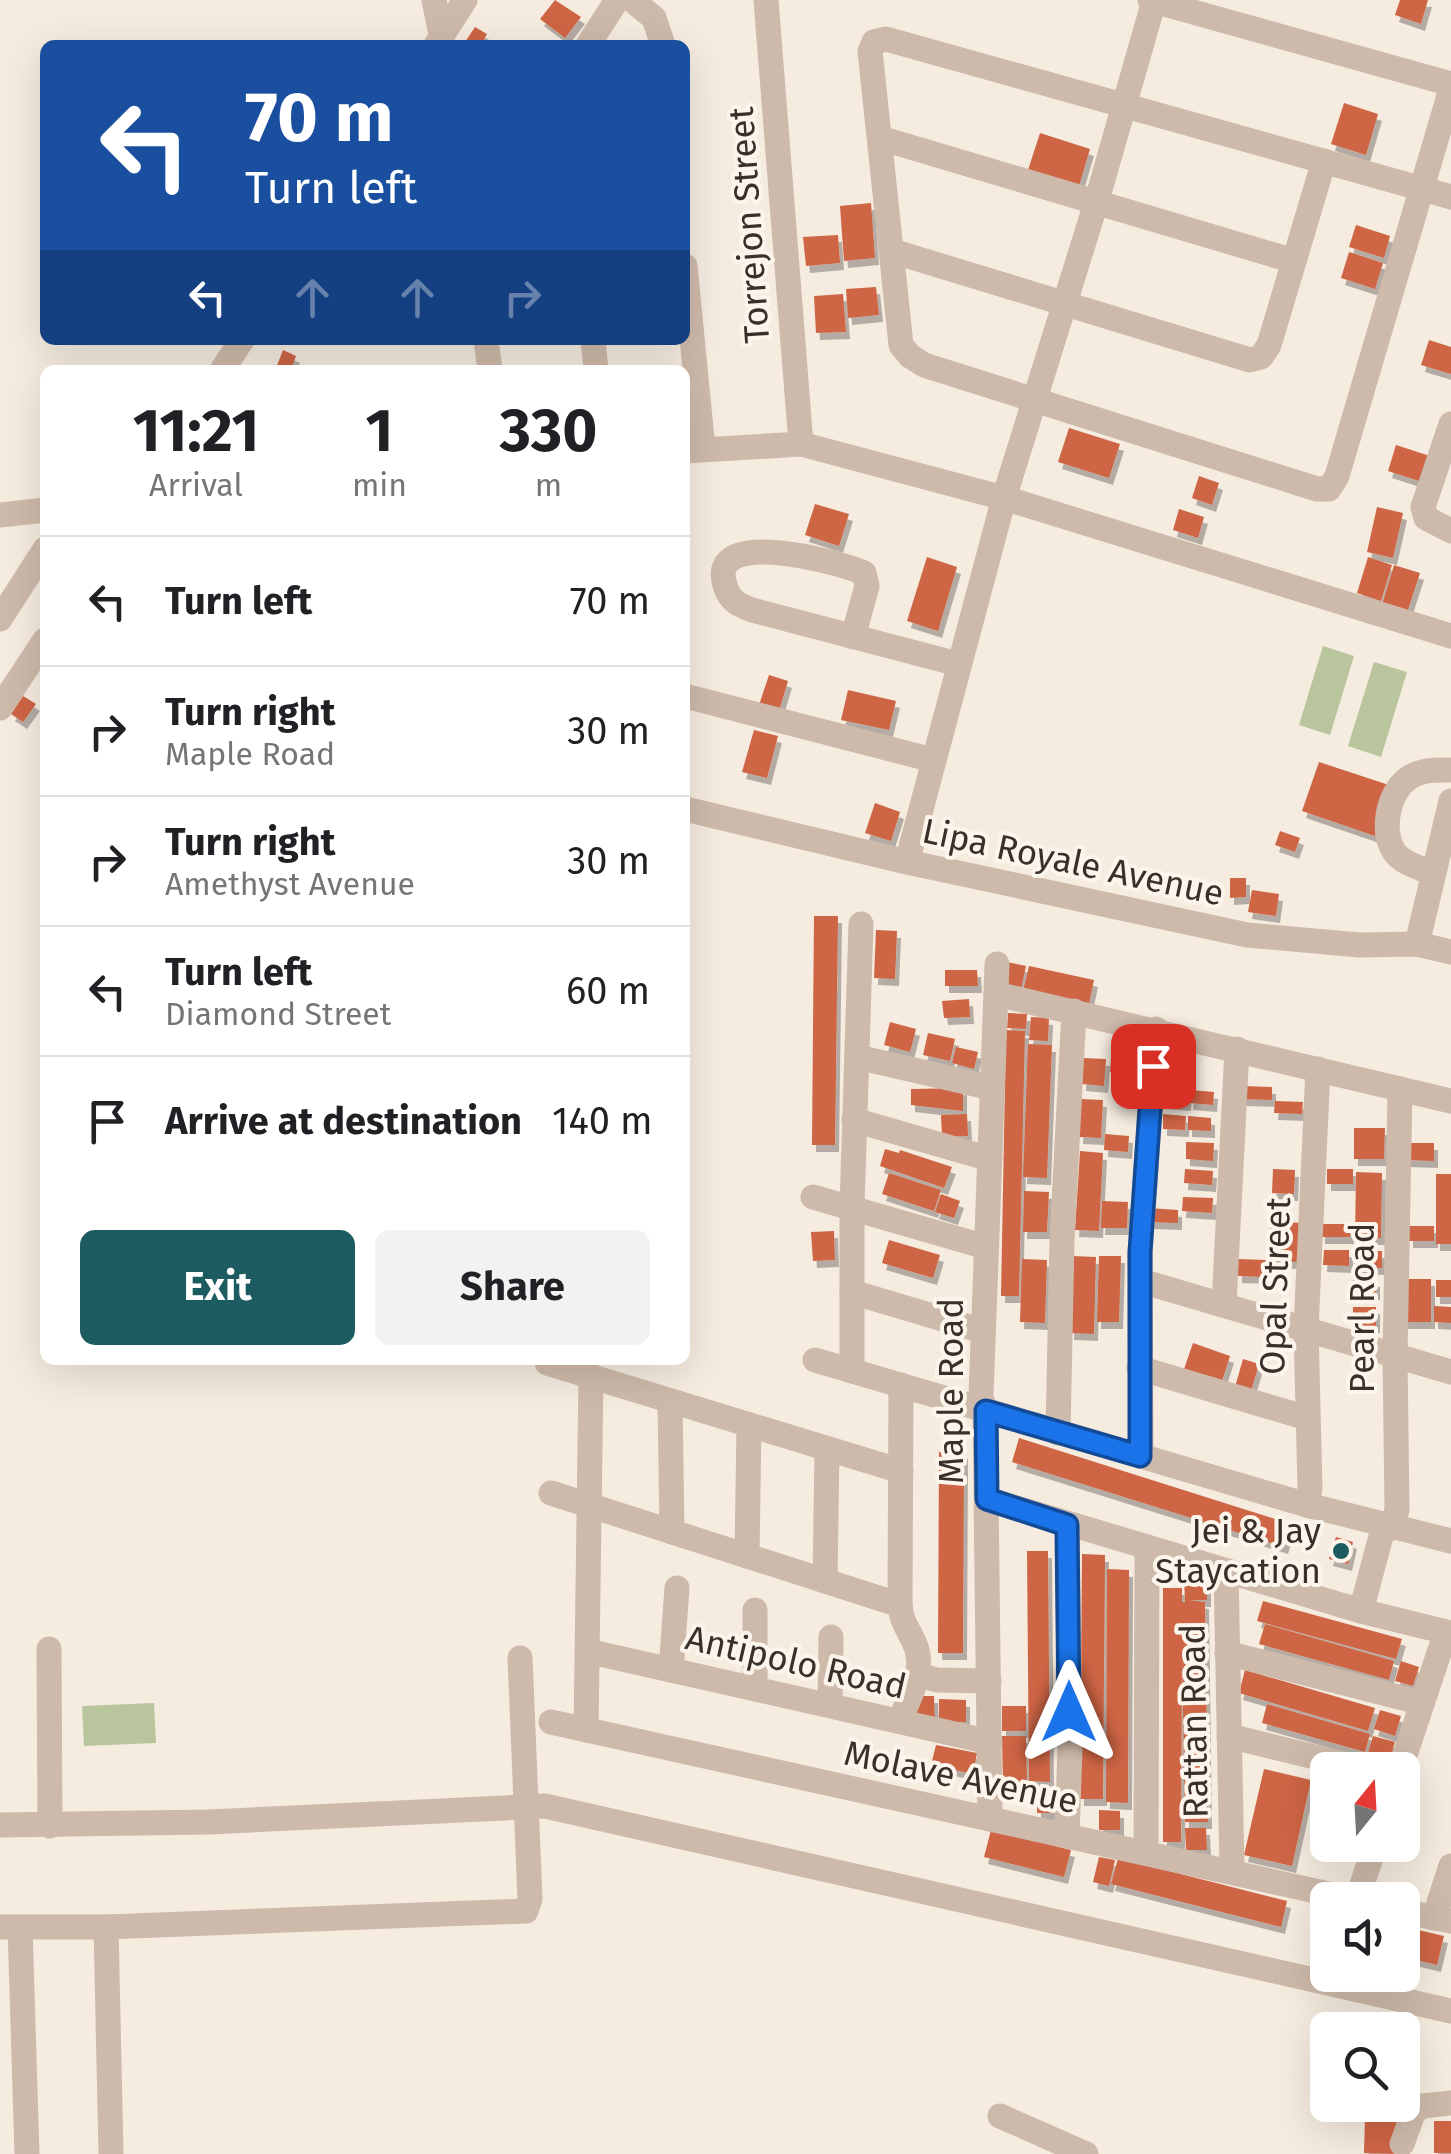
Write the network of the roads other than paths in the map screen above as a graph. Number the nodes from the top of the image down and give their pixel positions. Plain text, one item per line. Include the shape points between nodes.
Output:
1 (434, 0) edge
2 (465, 0) edge
3 (617, 0) edge
4 (632, 0) edge
5 (766, 0) edge
6 (1152, 1) edge
7 (441, 40) edge
8 (442, 40) edge
9 (591, 40) edge
10 (661, 40) edge
11 (1451, 87) edge
12 (1125, 106) junction
13 (880, 138) junction
14 (1324, 161) junction
15 (1423, 190) junction
16 (1451, 197) edge
17 (1097, 200) junction
18 (892, 252) junction
19 (1294, 260) junction
20 (1066, 304) junction
21 (690, 368) edge
22 (1034, 402) junction
23 (1451, 424) edge
24 (801, 444) junction
25 (694, 450) edge
26 (1004, 498) junction
27 (40, 511) edge
28 (0, 515) edge
29 (1451, 531) edge
30 (40, 554) edge
31 (12, 582) edge
32 (0, 619) edge
33 (1451, 636) edge
34 (853, 637) junction
35 (40, 648) edge
36 (958, 664) junction
37 (690, 697) edge
38 (0, 708) edge
39 (933, 760) junction
40 (1451, 770) edge
41 (1451, 802) edge
42 (690, 810) edge
43 (907, 862) junction
44 (1432, 873) junction
45 (861, 924) dead end
46 (1417, 944) junction
47 (1451, 952) edge
48 (997, 964) dead end
49 (996, 994) junction
50 (1074, 1011) junction
51 (1156, 1030) junction
52 (1237, 1049) junction
53 (856, 1056) junction
54 (1318, 1069) junction
55 (992, 1088) junction
56 (1400, 1090) junction
57 (1451, 1101) edge
58 (854, 1120) junction
59 (990, 1159) junction
60 (813, 1197) dead end
61 (852, 1207) junction
62 (986, 1248) junction
63 (1141, 1281) junction
64 (852, 1292) junction
65 (1224, 1305) junction
66 (1306, 1329) junction
67 (984, 1331) junction
68 (1396, 1356) junction
69 (816, 1360) dead end
70 (555, 1365) edge
71 (1139, 1368) junction
72 (852, 1371) junction
73 (1451, 1372) edge
74 (591, 1376) junction
75 (901, 1385) junction
76 (670, 1400) junction
77 (986, 1411) junction
78 (1307, 1418) junction
79 (749, 1424) junction
80 (1058, 1433) junction
81 (827, 1449) junction
82 (1140, 1456) junction
83 (901, 1472) junction
84 (551, 1494) dead end
85 (987, 1499) junction
86 (589, 1505) junction
87 (1306, 1505) junction
88 (1067, 1525) junction
89 (1389, 1527) junction
90 (672, 1532) junction
91 (1451, 1542) edge
92 (1147, 1549) junction
93 (747, 1556) junction
94 (1226, 1571) junction
95 (825, 1581) junction
96 (678, 1588) dead end
97 (900, 1604) junction
98 (755, 1610) dead end
99 (1361, 1611) junction
100 (1448, 1632) edge
101 (831, 1637) dead end
102 (49, 1649) dead end
103 (587, 1651) junction
104 (1227, 1653) junction
105 (520, 1658) dead end
106 (671, 1670) junction
107 (918, 1675) junction
108 (988, 1681) junction
109 (755, 1688) junction
110 (1422, 1703) junction
111 (830, 1705) junction
112 (900, 1721) junction
113 (552, 1722) dead end
114 (586, 1730) junction
115 (1229, 1736) junction
116 (990, 1742) junction
117 (1406, 1752) edge
118 (1310, 1756) edge
119 (527, 1806) junction
120 (990, 1818) junction
121 (0, 1825) edge
122 (50, 1826) junction
123 (1067, 1836) junction
124 (1146, 1853) junction
125 (1451, 1866) edge
126 (1232, 1870) junction
127 (1310, 1889) edge
128 (1443, 1920) edge
129 (10, 1927) edge
130 (106, 1927) junction
131 (1451, 2011) edge
132 (1451, 2104) edge
133 (1000, 2116) dead end
134 (1402, 2144) dead end
135 (27, 2154) edge
136 (110, 2154) edge
137 (1086, 2154) edge

1 - 7 street
2 - 8 street
3 - 9 street
4 - 10 street via 654,18
5 - 24 street, Torrejon Street
6 - 11 street
6 - 12 street
11 - 15 street
12 - 13 street via 886,40 874,42 870,51
12 - 14 street
12 - 17 street
13 - 17 street
13 - 18 street
14 - 15 street
14 - 19 street
15 - 16 street
15 - 22 street via 1329,488
17 - 19 street
17 - 20 street
18 - 20 street
18 - 22 street via 901,345 910,356
19 - 20 street via 1270,344 1262,357 1250,360
20 - 22 street
21 - 25 street
22 - 26 street
23 - 29 street via 1423,507 1426,518
24 - 25 street
24 - 26 street
26 - 33 street
26 - 36 street
27 - 28 street
30 - 31 street
31 - 32 street
34 - 34 street via 738,605 728,594 723,565 782,551 864,573 867,586
34 - 36 street
35 - 38 street
36 - 39 street
37 - 39 street
39 - 43 street
40 - 44 street via 1409,776 1389,811 1388,838 1397,855
41 - 44 street
42 - 43 street, Lipa Royale Avenue
43 - 46 street, Lipa Royale Avenue via 1247,935 1358,946
44 - 46 street
45 - 53 street
46 - 47 street, Lipa Royale Avenue
48 - 49 street, Maple Road
49 - 50 street
49 - 55 street, Maple Road
50 - 51 street
50 - 80 street
51 - 52 street
51 - 63 street
52 - 54 street
52 - 65 street
53 - 55 street
53 - 58 street
54 - 56 street
54 - 66 street, Opal Street
55 - 59 street, Maple Road
56 - 57 street
56 - 68 street, Pearl Road
58 - 59 street
58 - 61 street
59 - 62 street, Maple Road
60 - 61 street
61 - 62 street
61 - 64 street
62 - 67 street, Maple Road
63 - 65 street
63 - 71 street
64 - 67 street
64 - 72 street
65 - 66 street
66 - 68 street
66 - 78 street, Opal Street
67 - 77 street, Maple Road
68 - 73 street
68 - 89 street, Pearl Road via 1398,1509
69 - 72 street
70 - 74 street
71 - 78 street
71 - 82 street
72 - 75 street
74 - 76 street
74 - 86 street
75 - 77 street
75 - 83 street
76 - 79 street
76 - 90 street
77 - 80 street
77 - 85 street, Maple Road
78 - 87 street, Opal Street
79 - 81 street
79 - 93 street
80 - 82 street
81 - 83 street
81 - 95 street
82 - 87 street
83 - 97 street
84 - 86 street
85 - 88 street
85 - 108 street, Maple Road
86 - 90 street
86 - 103 street
87 - 89 street
88 - 92 street
88 - 123 street
89 - 91 street
89 - 99 street, Pearl Road
90 - 93 street
92 - 94 street
92 - 124 street
93 - 95 street
94 - 99 street
94 - 104 street, Rattan Road
95 - 97 street
96 - 106 street
97 - 107 street via 917,1649
98 - 109 street
99 - 100 street
100 - 110 street
101 - 111 street
102 - 122 street
103 - 106 street, Antipolo Road
103 - 114 street
104 - 110 street
104 - 115 street, Rattan Road
105 - 119 street
106 - 109 street, Antipolo Road
107 - 108 street
107 - 112 street
108 - 116 street, Maple Road
109 - 111 street, Antipolo Road
110 - 117 street
111 - 112 street, Antipolo Road
112 - 116 street, Antipolo Road
113 - 114 street, Molave Avenue
114 - 120 street, Molave Avenue
115 - 118 street
115 - 126 street, Rattan Road
116 - 120 street, Maple Road
119 - 122 street
119 - 130 street via 526,1911
119 - 131 street via 582,1812
120 - 123 street, Molave Avenue
121 - 122 street
123 - 124 street, Molave Avenue
124 - 126 street, Molave Avenue
125 - 128 street
126 - 127 street, Molave Avenue
129 - 130 street
129 - 135 street
130 - 136 street
132 - 134 street via 1414,2111
133 - 137 street

